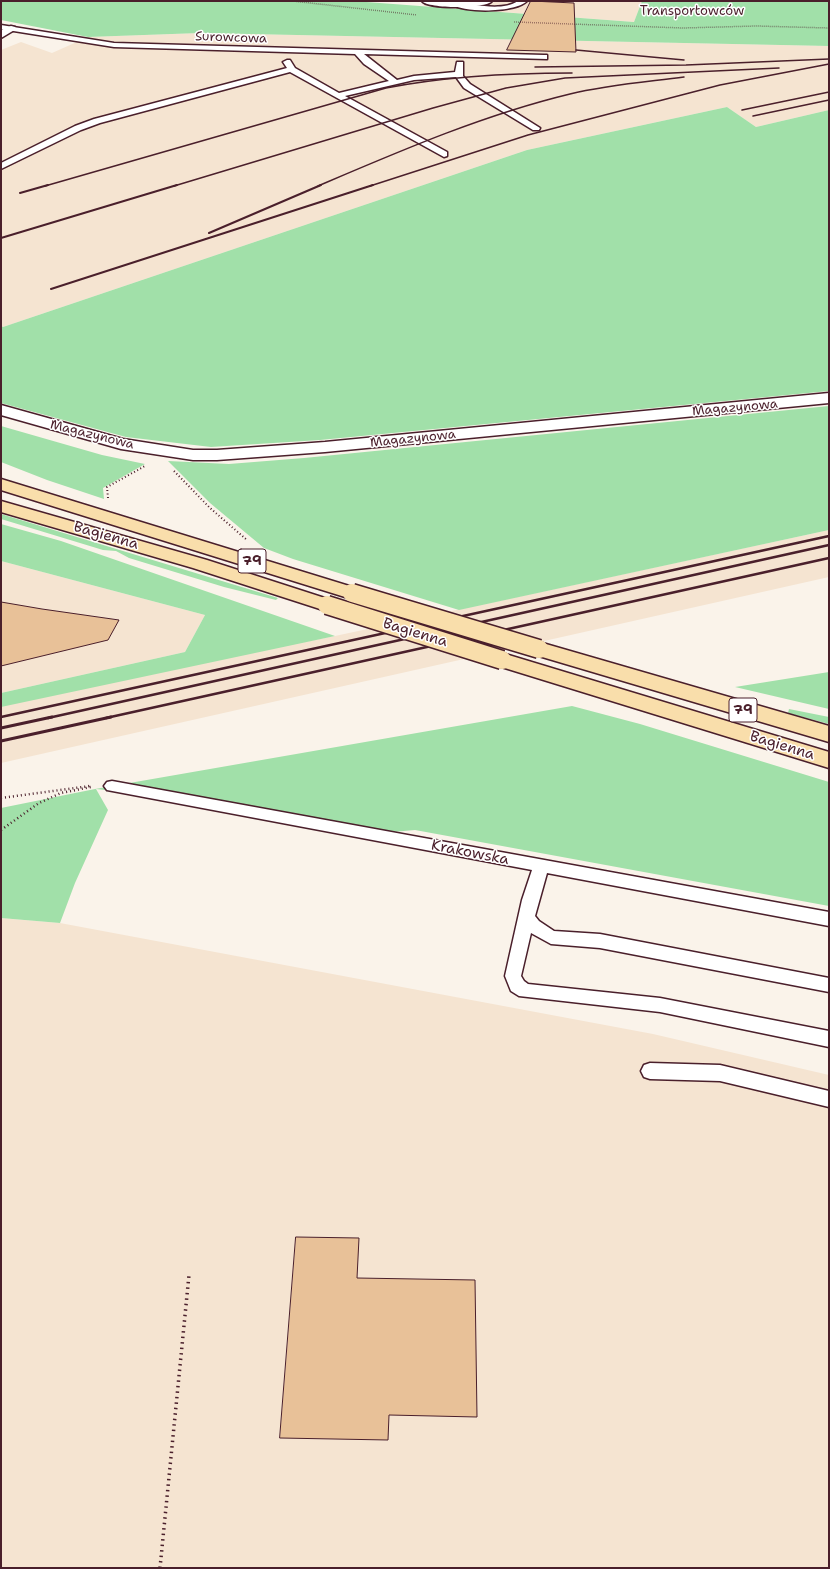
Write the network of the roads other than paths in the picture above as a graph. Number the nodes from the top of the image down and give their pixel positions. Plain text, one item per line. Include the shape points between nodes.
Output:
1 (427, 1) edge
2 (487, 1) edge
3 (523, 1) edge
4 (455, 4) junction
5 (6, 28) edge
6 (1, 35) edge
7 (290, 51) junction
8 (358, 53) junction
9 (463, 55) junction
10 (544, 57) dead end
11 (291, 69) junction
12 (459, 74) junction
13 (395, 82) junction
14 (340, 95) junction
15 (536, 128) dead end
16 (444, 154) dead end
17 (1, 166) edge
18 (829, 398) edge
19 (1, 410) edge
20 (1, 469) edge
21 (1, 484) edge
22 (44, 496) junction
23 (1, 506) edge
24 (829, 734) edge
25 (829, 760) edge
26 (112, 786) road end
27 (541, 866) junction
28 (526, 917) junction
29 (829, 919) edge
30 (829, 984) edge
31 (829, 1039) edge
32 (650, 1071) dead end
33 (829, 1100) edge

1 - 4 street
2 - 4 street
3 - 4 lane via 499,8
5 - 6 street
5 - 7 lane, Surowcowa via 114,45
7 - 8 lane, Surowcowa
7 - 11 lane via 287,63
8 - 9 lane, Surowcowa
8 - 13 lane
9 - 10 lane, Surowcowa
9 - 12 lane
11 - 14 lane
11 - 17 lane via 98,121 78,128
12 - 13 lane via 442,74
12 - 15 lane via 467,86
13 - 14 lane
14 - 16 lane
18 - 19 street, Magazynowa via 325,447 217,455 186,454 121,444
20 - 22 main road
21 - 22 main road, Bagienna / 79
22 - 24 main road, Bagienna / 79, bridge via 352,593
23 - 25 main road, Bagienna / 79, bridge via 200,564
26 - 27 lane, Krakowska
27 - 28 lane
27 - 29 lane, Krakowska
28 - 30 lane via 533,926 551,936 600,941
28 - 31 lane via 513,976 517,986 525,991 660,1005
32 - 33 lane via 720,1073

